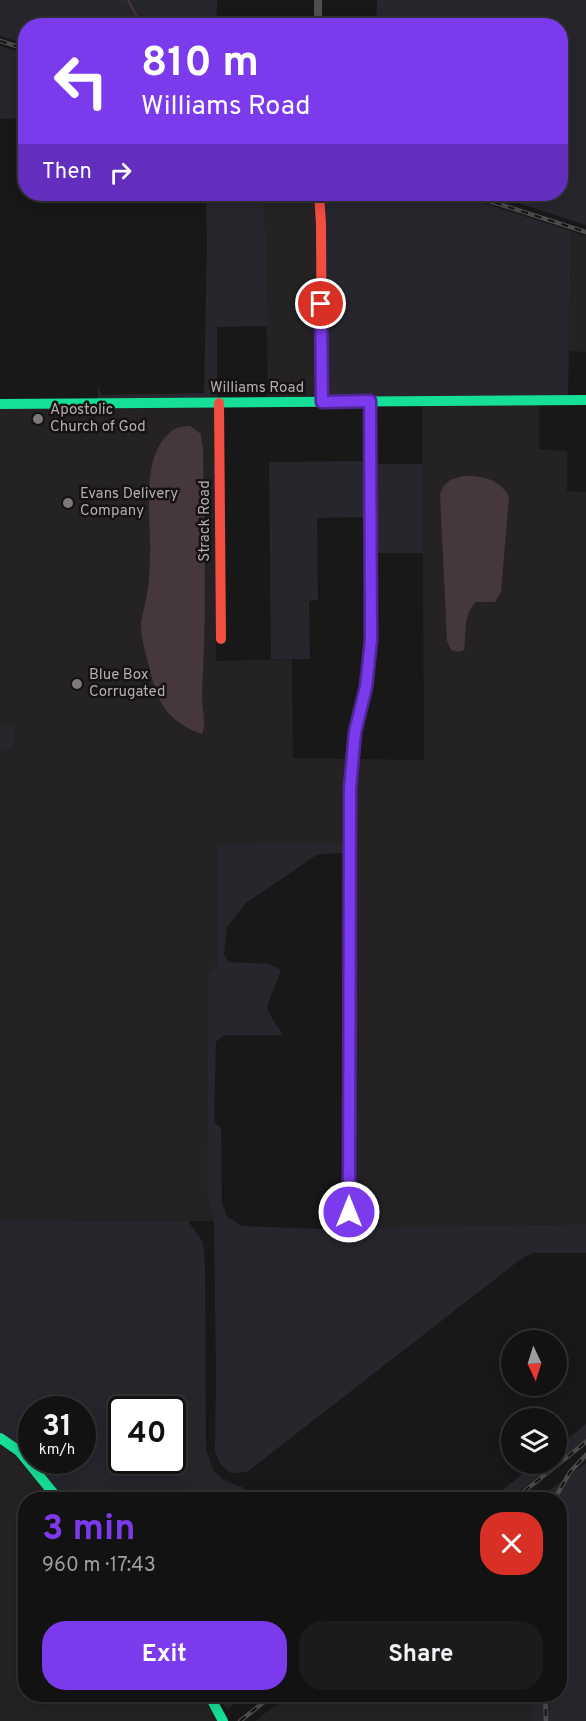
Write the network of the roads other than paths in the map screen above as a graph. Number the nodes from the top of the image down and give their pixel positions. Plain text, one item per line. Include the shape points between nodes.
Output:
1 (318, 0) edge
2 (318, 18) edge
3 (319, 201) edge
4 (586, 400) edge
5 (370, 401) junction
6 (322, 402) junction
7 (219, 403) junction
8 (0, 404) edge
9 (221, 639) dead end
10 (349, 1212) dead end
11 (0, 1438) edge
12 (52, 1492) edge
13 (213, 1702) edge
14 (223, 1721) edge

1 - 2 street
3 - 6 street
4 - 5 street, Williams Road
5 - 6 street, Williams Road
5 - 10 street via 371,640 350,788
6 - 7 street, Williams Road
7 - 8 street, Williams Road
7 - 9 street, Strack Road
11 - 12 street via 19,1451
13 - 14 street

